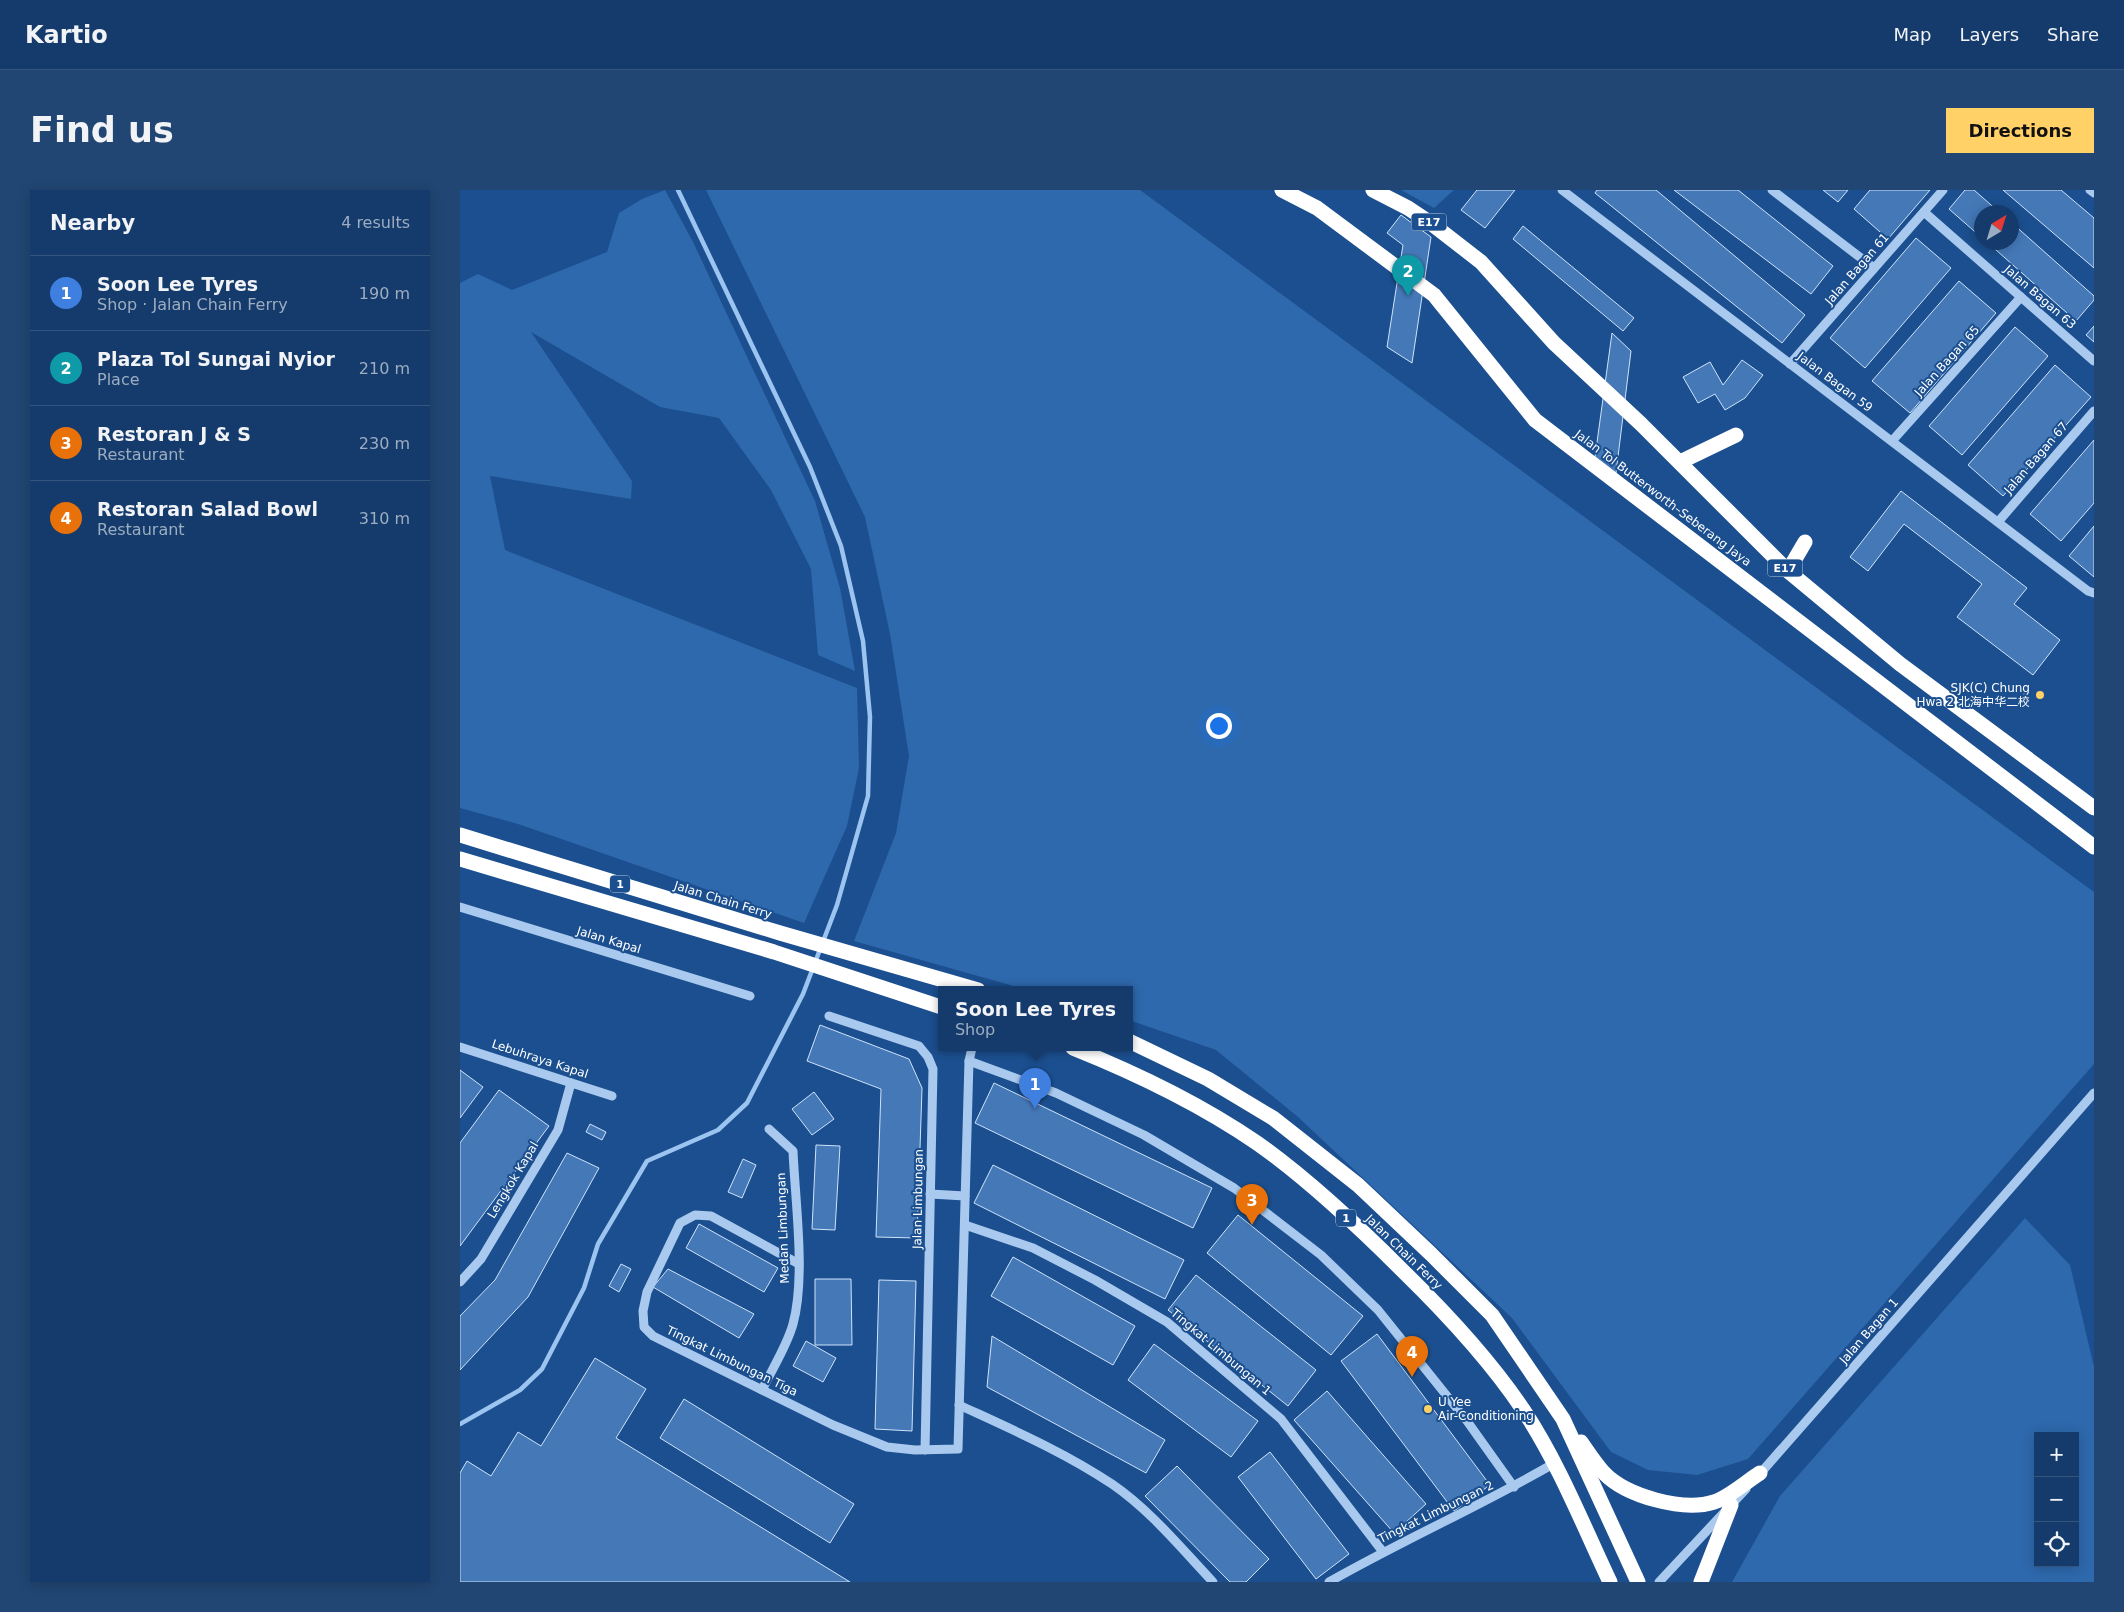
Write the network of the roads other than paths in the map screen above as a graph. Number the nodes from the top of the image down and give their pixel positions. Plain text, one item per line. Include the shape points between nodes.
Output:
1 (1282, 190) edge
2 (1373, 190) edge
3 (1563, 190) edge
4 (1772, 190) edge
5 (1943, 190) edge
6 (2090, 190) edge
7 (2094, 193) edge
8 (1924, 212) junction
9 (1874, 268) junction
10 (2020, 297) junction
11 (2094, 361) edge
12 (1790, 364) junction
13 (2094, 410) edge
14 (1736, 435) dead end
15 (1892, 441) junction
16 (1680, 462) junction
17 (1998, 522) junction
18 (1805, 542) dead end
19 (1788, 571) junction
20 (2094, 593) edge
21 (2094, 808) edge
22 (460, 835) edge
23 (2094, 847) edge
24 (460, 859) edge
25 (460, 907) edge
26 (964, 986) edge
27 (750, 996) dead end
28 (938, 1006) edge
29 (830, 1016) dead end
30 (1133, 1043) edge
31 (460, 1047) edge
32 (971, 1051) edge
33 (1080, 1051) edge
34 (969, 1061) junction
35 (572, 1082) junction
36 (2094, 1093) edge
37 (612, 1096) dead end
38 (769, 1129) dead end
39 (930, 1194) junction
40 (965, 1196) junction
41 (965, 1224) junction
42 (799, 1264) junction
43 (460, 1282) edge
44 (762, 1390) junction
45 (959, 1405) junction
46 (1563, 1419) junction
47 (925, 1450) junction
48 (1553, 1464) junction
49 (1760, 1473) junction
50 (1514, 1487) junction
51 (1731, 1506) junction
52 (1382, 1552) junction
53 (1213, 1582) edge
54 (1329, 1582) edge
55 (1610, 1582) edge
56 (1638, 1582) edge
57 (1659, 1582) edge
58 (1701, 1582) edge

1 - 23 highway, Jalan Tol Butterworth–Seberang Jaya / E17 via 1316,208 1434,295 1535,420
2 - 16 highway, Jalan Tol Butterworth–Seberang Jaya / E17 via 1408,208 1481,262 1554,343
3 - 12 street, Jalan Bagan 59
4 - 9 street
5 - 8 street, Jalan Bagan 61
6 - 7 street
8 - 9 street, Jalan Bagan 61
8 - 10 street, Jalan Bagan 63
9 - 12 street, Jalan Bagan 61
10 - 11 street, Jalan Bagan 63
10 - 15 street, Jalan Bagan 65
12 - 15 street, Jalan Bagan 59
13 - 17 street, Jalan Bagan 67
14 - 16 highway
15 - 17 street, Jalan Bagan 59
16 - 19 highway, Jalan Tol Butterworth–Seberang Jaya / E17
17 - 20 street, Jalan Bagan 59
18 - 19 highway
19 - 21 highway, Jalan Tol Butterworth–Seberang Jaya / E17 via 1900,664
22 - 26 highway, Jalan Chain Ferry / 1
24 - 28 highway, 1 via 774,952
25 - 27 street, Jalan Kapal
29 - 39 street, Jalan Limbungan via 918,1046 928,1057 933,1069
30 - 46 highway, Jalan Chain Ferry via 1208,1079 1273,1118 1358,1185 1492,1315
31 - 35 street, Lebuhraya Kapal
32 - 34 street
33 - 48 highway, Jalan Chain Ferry / 1 via 1162,1086 1194,1104 1257,1144 1330,1203 1450,1318 1514,1397
34 - 40 street
34 - 50 street via 1056,1093 1144,1135 1234,1188 1313,1248 1378,1310 1467,1421
35 - 37 street, Lebuhraya Kapal
35 - 43 street, Lengkok Kapal via 558,1130 481,1259
36 - 49 street, Jalan Bagan 1
38 - 42 street, Medan Limbungan via 792,1151
39 - 40 street
39 - 47 street, Jalan Limbungan
40 - 41 street
41 - 45 street
41 - 52 street, Tingkat Limbungan 1 via 1033,1248 1167,1322 1281,1420
42 - 44 street, Medan Limbungan via 792,1326
42 - 44 street, Tingkat Limbungan Tiga via 711,1216 695,1215 680,1223 647,1292 644,1327 653,1336
44 - 47 street, Tingkat Limbungan Tiga via 887,1447
45 - 47 street, Tingkat Limbungan Tiga via 958,1449
45 - 53 street via 1047,1446 1112,1484 1150,1516
46 - 49 highway via 1604,1473 1628,1488 1666,1503 1715,1502
46 - 56 highway, Jalan Chain Ferry
48 - 50 street, Tingkat Limbungan 2
48 - 55 highway, Jalan Chain Ferry / 1
49 - 51 street, Jalan Bagan 1
50 - 52 street, Tingkat Limbungan 2
51 - 57 street, Jalan Bagan 1
51 - 58 highway
52 - 54 street, Tingkat Limbungan 2

